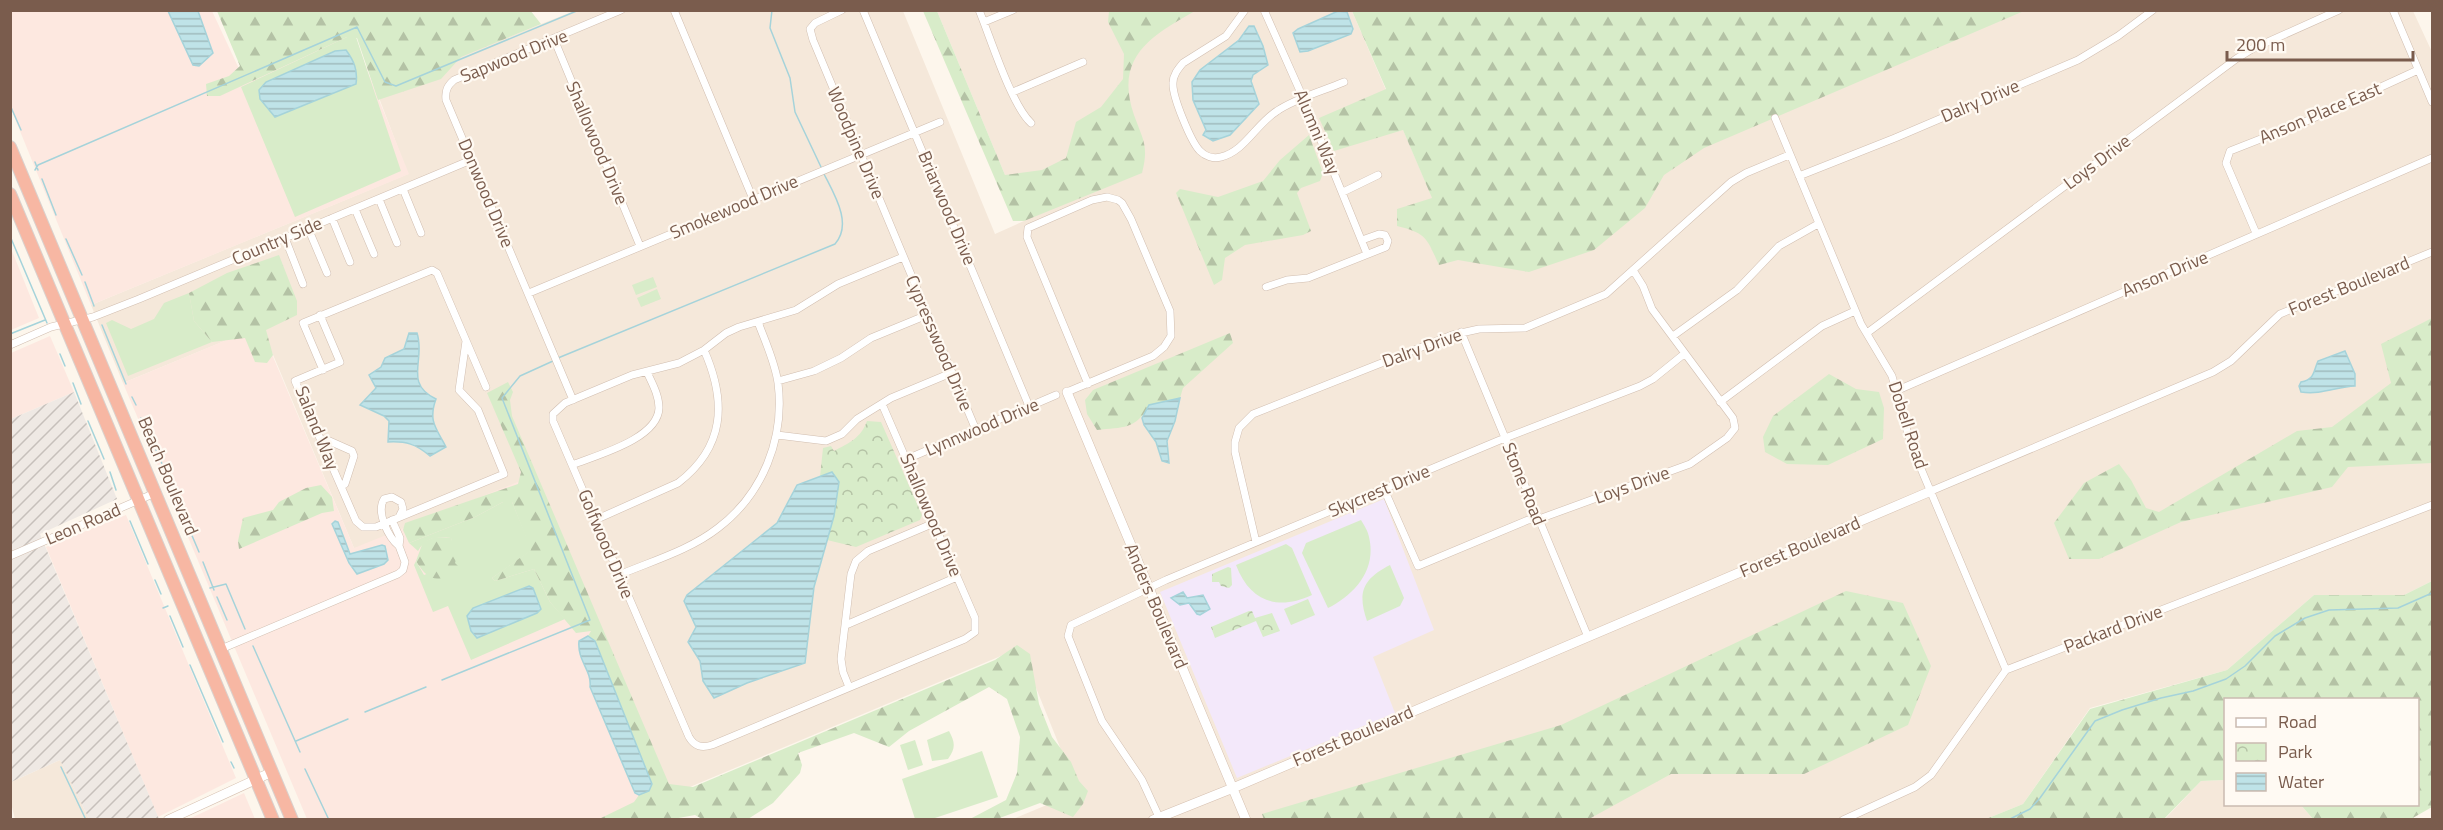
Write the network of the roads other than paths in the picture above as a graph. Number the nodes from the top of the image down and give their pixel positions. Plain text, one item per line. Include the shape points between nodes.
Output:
1 (621, 10) edge
2 (674, 10) edge
3 (842, 10) edge
4 (863, 10) edge
5 (979, 10) edge
6 (1013, 10) edge
7 (1245, 10) edge
8 (1264, 10) edge
9 (2153, 10) edge
10 (2339, 10) edge
11 (2392, 10) edge
12 (984, 22) junction
13 (554, 39) junction
14 (1083, 62) dead end
15 (2418, 70) junction
16 (1344, 82) dead end
17 (445, 92) joint
18 (1013, 92) junction
19 (1304, 99) junction
20 (2433, 102) edge
21 (1775, 118) dead end
22 (940, 122) dead end
23 (1030, 123) dead end
24 (915, 132) junction
25 (10, 147) edge
26 (1790, 154) junction
27 (861, 155) junction
28 (2433, 158) edge
29 (471, 160) junction
30 (1378, 175) dead end
31 (1799, 176) junction
32 (403, 189) junction
33 (1343, 192) junction
34 (10, 194) edge
35 (753, 198) junction
36 (379, 199) junction
37 (355, 208) junction
38 (332, 218) junction
39 (1818, 224) junction
40 (308, 228) junction
41 (421, 233) dead end
42 (2256, 234) junction
43 (285, 238) junction
44 (1362, 240) junction
45 (397, 243) dead end
46 (640, 246) junction
47 (2433, 252) edge
48 (374, 254) dead end
49 (1367, 254) junction
50 (903, 257) junction
51 (350, 262) dead end
52 (1633, 270) junction
53 (327, 273) dead end
54 (303, 284) dead end
55 (1266, 287) dead end
56 (529, 293) junction
57 (1855, 311) junction
58 (320, 315) junction
59 (927, 315) junction
60 (82, 319) junction
61 (758, 322) junction
62 (65, 323) junction
63 (1461, 332) junction
64 (1867, 333) junction
65 (1673, 336) junction
66 (466, 341) junction
67 (10, 345) edge
68 (704, 350) junction
69 (1684, 354) junction
70 (323, 370) junction
71 (647, 372) junction
72 (951, 373) junction
73 (778, 381) junction
74 (1088, 384) junction
75 (486, 387) dead end
76 (1898, 390) junction
77 (1067, 392) joint
78 (1056, 395) dead end
79 (573, 400) junction
80 (1720, 402) junction
81 (882, 404) junction
82 (1029, 406) junction
83 (976, 430) junction
84 (777, 435) junction
85 (1506, 439) junction
86 (321, 440) junction
87 (907, 459) junction
88 (572, 465) junction
89 (341, 486) junction
90 (1384, 489) junction
91 (1931, 491) junction
92 (155, 493) junction
93 (139, 500) junction
94 (2433, 505) edge
95 (1539, 519) junction
96 (392, 520) junction
97 (595, 520) junction
98 (934, 523) junction
99 (1256, 542) junction
100 (10, 556) edge
101 (619, 575) junction
102 (957, 577) junction
103 (1149, 590) junction
104 (846, 625) junction
105 (976, 628) joint
106 (1588, 637) junction
107 (221, 649) junction
108 (2007, 670) junction
109 (849, 687) junction
110 (272, 772) junction
111 (256, 779) junction
112 (1233, 788) junction
113 (1156, 818) edge
114 (168, 819) edge
115 (273, 819) edge
116 (292, 819) edge
117 (1246, 819) edge
118 (1843, 819) edge

1 - 13 street, Sapwood Drive
2 - 35 street
3 - 27 street, Woodpine Drive via 814,23 810,29
4 - 24 street, Briarwood Drive
5 - 12 street
6 - 12 street
7 - 19 street via 1226,36 1189,59 1174,77 1176,99 1199,150 1215,158 1230,153 1278,110
8 - 19 street, Alumni Way
9 - 31 street, Dalry Drive via 2078,60
10 - 64 street, Loys Drive via 2236,58
11 - 15 street
12 - 18 street
13 - 17 street, Sapwood Drive via 454,80
13 - 46 street, Shallowood Drive
14 - 18 street
15 - 20 street
15 - 42 street, Anson Place East via 2230,151 2225,159
16 - 19 street
17 - 29 street, Donwood Drive
18 - 23 street
19 - 33 street, Alumni Way
21 - 26 street, Dobell Road
22 - 24 street, Smokewood Drive
24 - 27 street, Smokewood Drive
24 - 82 street, Briarwood Drive
25 - 60 highway, Beach Boulevard
26 - 31 street, Dobell Road
26 - 52 street, Dalry Drive via 1731,182
27 - 35 street, Smokewood Drive
27 - 50 street, Woodpine Drive
28 - 42 street, Anson Drive
29 - 32 street, Country Side
29 - 56 street, Donwood Drive
30 - 33 street
31 - 39 street, Dobell Road
32 - 36 street, Country Side
32 - 41 street
33 - 44 street, Alumni Way
34 - 62 highway
35 - 46 street, Smokewood Drive
36 - 37 street, Country Side
36 - 45 street
37 - 38 street, Country Side
37 - 48 street
38 - 40 street, Country Side
38 - 51 street
39 - 57 street, Dobell Road
39 - 65 street via 1779,246 1737,290
40 - 43 street, Country Side
40 - 53 street
42 - 76 street, Anson Drive
43 - 54 street
43 - 60 street, Country Side
44 - 49 street, Alumni Way
44 - 49 street via 1379,234 1388,241 1386,247
46 - 56 street, Smokewood Drive
47 - 91 street, Forest Boulevard via 2280,314 2231,361 2213,372
49 - 55 street via 1308,278
50 - 59 street, Cypresswood Drive
50 - 61 street, Golfwood Drive via 838,284 796,310
52 - 63 street, Dalry Drive via 1606,294 1532,326
52 - 65 street via 1652,309
56 - 79 street, Donwood Drive
57 - 64 street, Dobell Road
57 - 80 street via 1822,326
58 - 66 street via 432,270 437,273
58 - 70 street, Saland Way via 340,362
58 - 70 street via 303,322
59 - 72 street, Cypresswood Drive
59 - 73 street via 871,338 814,370
60 - 62 street, Country Side
60 - 92 highway, Beach Boulevard
61 - 68 street, Golfwood Drive via 726,333
61 - 73 street
62 - 67 street, Country Side
62 - 93 highway
63 - 85 street, Stone Road
63 - 99 street, Dalry Drive via 1246,419 1236,437 1235,452
64 - 76 street, Dobell Road
65 - 69 street
66 - 75 street
66 - 96 street via 459,390 478,410 504,474
68 - 71 street, Golfwood Drive via 679,363
68 - 97 street via 719,399 715,431 705,456 678,483
69 - 80 street
69 - 85 street, Skycrest Drive via 1646,383
70 - 86 street, Saland Way via 296,381
71 - 79 street, Golfwood Drive
71 - 88 street via 659,409 652,426 644,434
72 - 81 street
72 - 83 street, Cypresswood Drive
73 - 84 street
74 - 74 street via 1027,237 1029,228 1092,200 1113,198 1122,203 1131,219 1170,311 1171,336 1153,356
74 - 77 street
76 - 91 street, Dobell Road via 1907,435
77 - 103 street, Anders Boulevard
78 - 82 street, Lynnwood Drive
79 - 88 street, Golfwood Drive via 553,414
80 - 95 street, Loys Drive via 1736,423 1734,431 1690,464
81 - 84 street via 826,441
81 - 87 street, Shallowood Drive
82 - 83 street, Lynnwood Drive
83 - 87 street, Lynnwood Drive
84 - 101 street via 767,465 749,497 718,528 690,546
85 - 90 street, Skycrest Drive
85 - 95 street, Stone Road
86 - 89 street, Saland Way
86 - 89 street via 352,451 354,456
87 - 98 street, Shallowood Drive
88 - 97 street, Golfwood Drive
89 - 96 street, Saland Way via 360,525 373,527
90 - 95 street, Loys Drive via 1418,566 1528,520
90 - 99 street, Skycrest Drive
91 - 106 street, Forest Boulevard
91 - 108 street, Dobell Road
92 - 93 street, Leon Road
92 - 107 highway, Beach Boulevard
93 - 100 street, Leon Road
93 - 111 highway
94 - 108 street, Packard Drive
95 - 106 street, Stone Road
96 - 107 street via 405,562 398,574
97 - 101 street, Golfwood Drive
98 - 102 street, Shallowood Drive
98 - 104 street via 861,555 851,574
99 - 103 street, Skycrest Drive
101 - 109 street, Golfwood Drive via 689,737 701,747
102 - 104 street
102 - 105 street, Shallowood Drive
103 - 112 street, Anders Boulevard
103 - 113 street, Skycrest Drive via 1071,626 1067,633 1102,721 1142,780
104 - 109 street via 841,666
105 - 109 street, Golfwood Drive via 965,639
106 - 112 street, Forest Boulevard
107 - 110 highway, Beach Boulevard
108 - 118 street via 1922,783
110 - 111 street
110 - 116 highway, Beach Boulevard
111 - 114 street
111 - 115 highway
112 - 113 street, Forest Boulevard
112 - 117 street, Anders Boulevard

